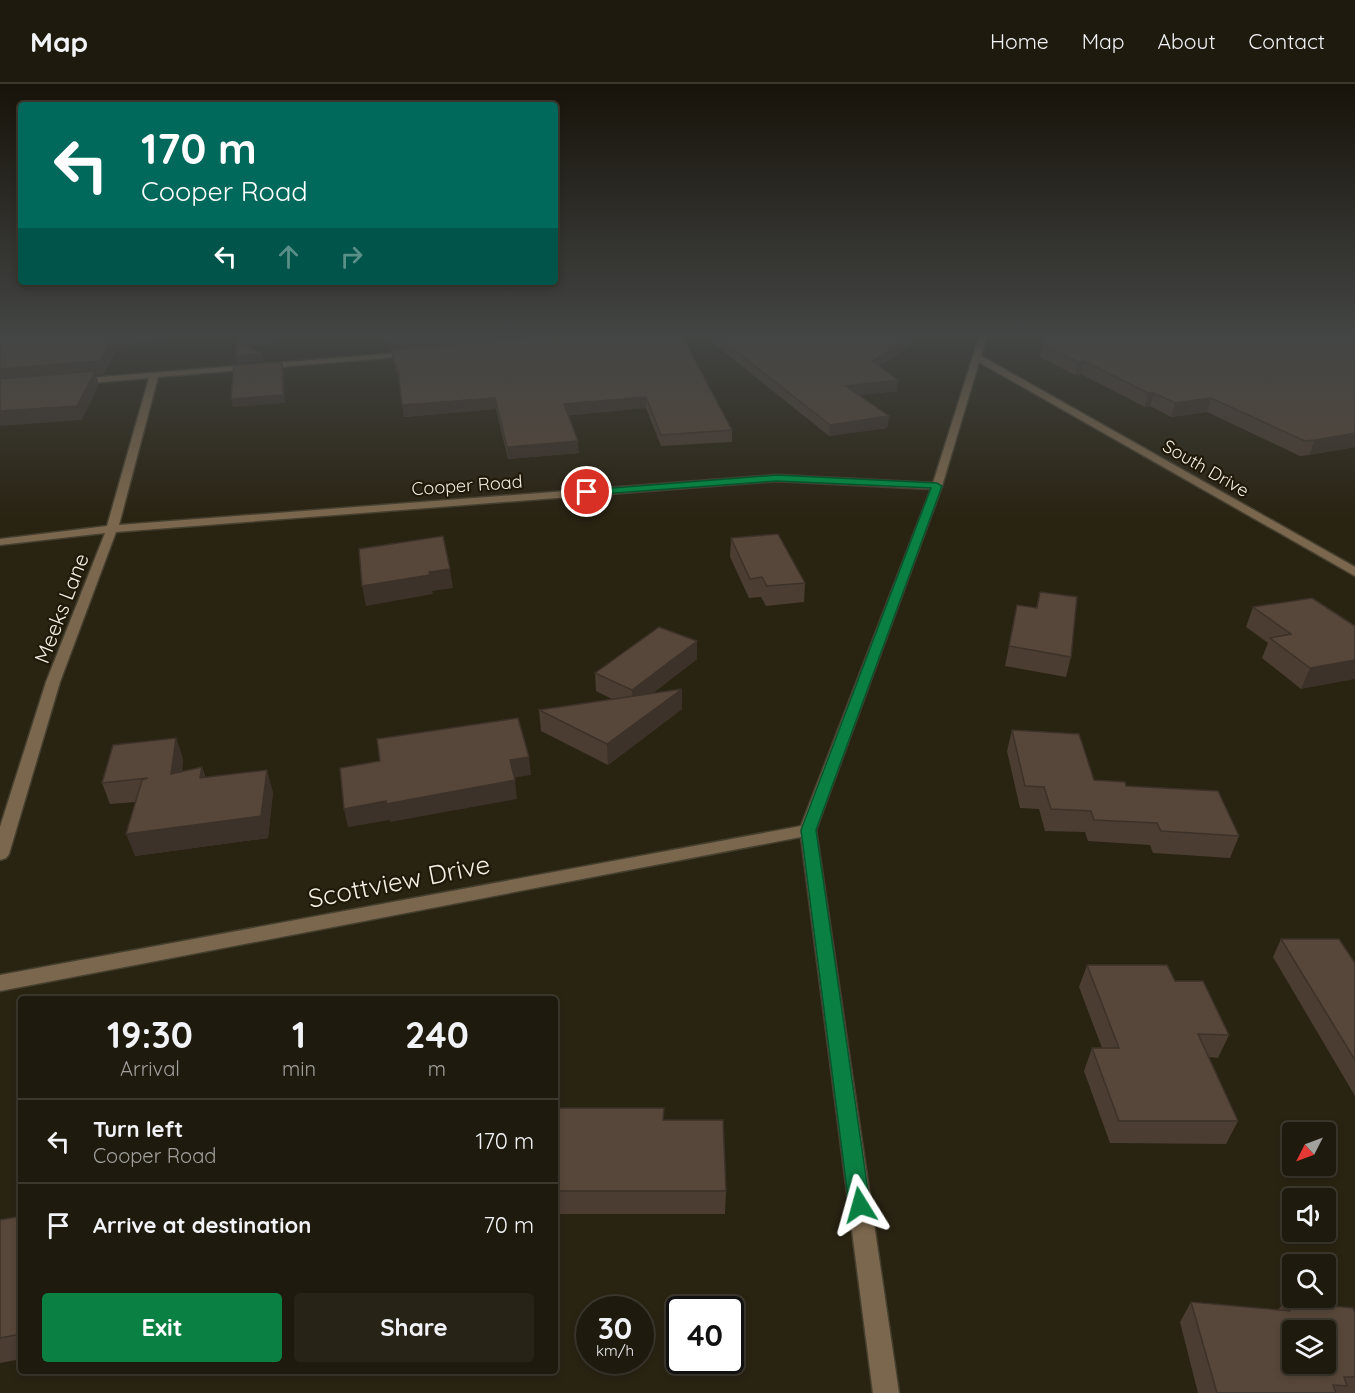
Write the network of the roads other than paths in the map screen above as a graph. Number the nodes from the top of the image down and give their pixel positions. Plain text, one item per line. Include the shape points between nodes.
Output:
1 (149, 395) edge
2 (966, 395) edge
3 (1043, 395) edge
4 (937, 486) junction
5 (112, 529) junction
6 (0, 542) edge
7 (1355, 572) edge
8 (808, 830) junction
9 (0, 854) edge
10 (0, 983) edge
11 (886, 1393) edge

1 - 5 street, Meeks Lane
2 - 4 street
3 - 7 street, South Drive
4 - 5 street, Cooper Road via 777,478
4 - 8 street
5 - 6 street, Cooper Road
5 - 9 street, Meeks Lane via 53,682
8 - 10 street, Scottview Drive
8 - 11 street

